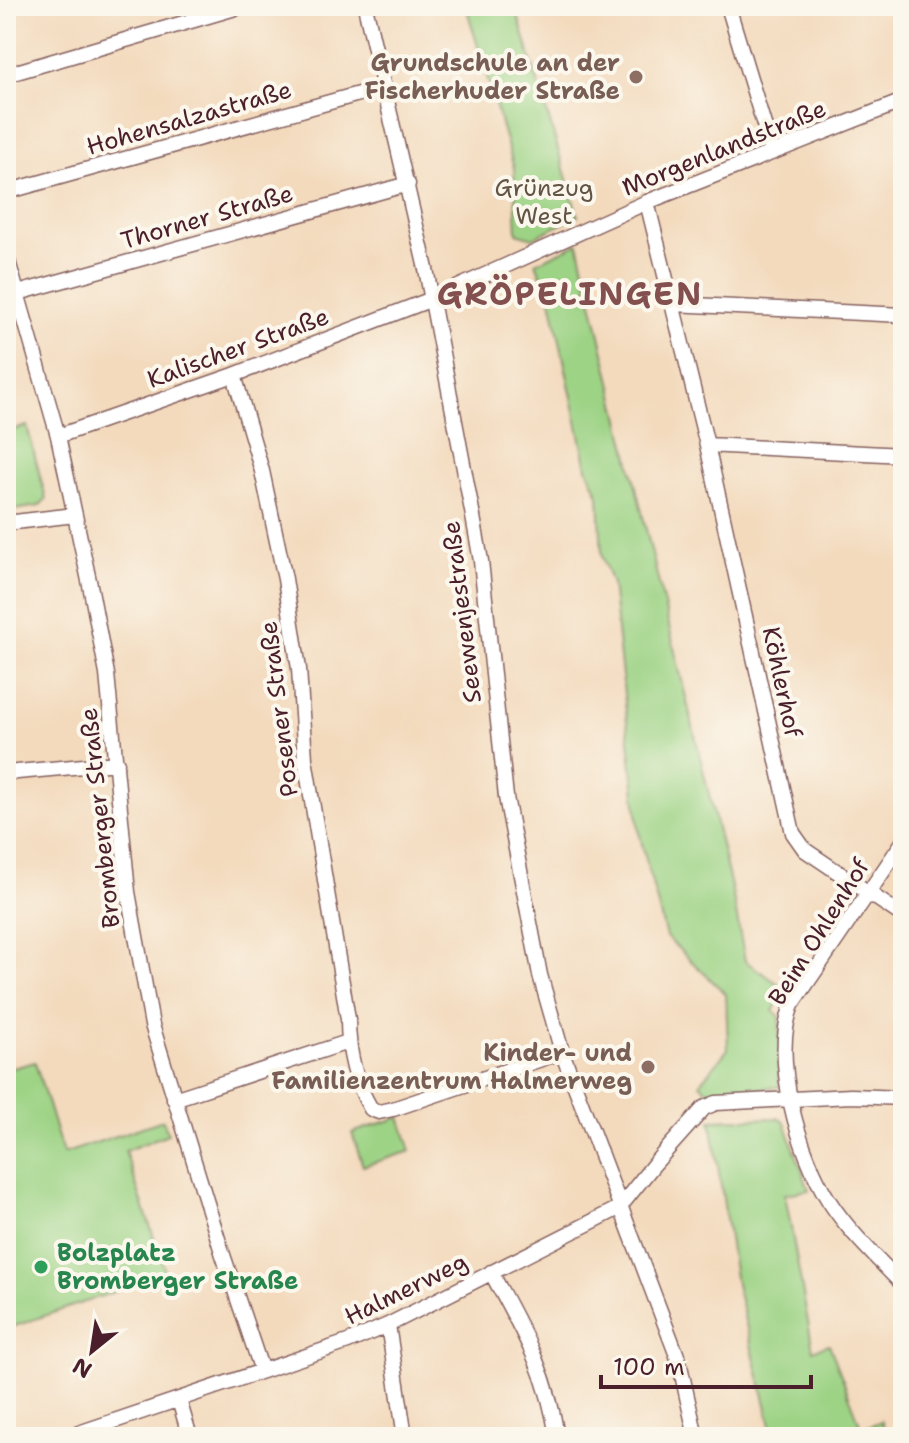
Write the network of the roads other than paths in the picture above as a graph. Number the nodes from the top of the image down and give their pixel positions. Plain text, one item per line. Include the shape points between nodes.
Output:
1 (242, 6) edge
2 (365, 6) edge
3 (728, 6) edge
4 (6, 75) edge
5 (384, 87) junction
6 (903, 101) edge
7 (772, 151) junction
8 (408, 184) junction
9 (6, 192) edge
10 (647, 202) junction
11 (6, 254) edge
12 (18, 293) junction
13 (432, 299) junction
14 (672, 304) junction
15 (903, 315) edge
16 (234, 375) junction
17 (58, 436) junction
18 (707, 445) junction
19 (903, 455) edge
20 (75, 515) junction
21 (6, 523) edge
22 (117, 763) junction
23 (6, 773) edge
24 (903, 842) edge
25 (869, 892) junction
26 (903, 916) edge
27 (348, 1042) junction
28 (562, 1052) junction
29 (903, 1098) edge
30 (174, 1099) junction
31 (789, 1099) junction
32 (619, 1208) junction
33 (491, 1272) junction
34 (903, 1285) edge
35 (388, 1325) junction
36 (262, 1371) junction
37 (179, 1400) junction
38 (67, 1437) edge
39 (190, 1437) edge
40 (405, 1437) edge
41 (557, 1437) edge
42 (696, 1437) edge

1 - 4 street
2 - 5 street, Seewenjestraße
3 - 7 street
5 - 8 street, Seewenjestraße
5 - 9 street, Hohensalzastraße
6 - 7 street, Morgenlandstraße
7 - 10 street, Morgenlandstraße
8 - 12 street, Thorner Straße
8 - 13 street, Seewenjestraße
10 - 13 street, Morgenlandstraße
10 - 14 street, Köhlerhof
11 - 12 street, Bromberger Straße
12 - 17 street, Bromberger Straße
13 - 16 street, Kalischer Straße
13 - 28 street, Seewenjestraße via 481,561 513,846
14 - 15 street
14 - 18 street, Köhlerhof
16 - 17 street, Kalischer Straße
16 - 27 street, Posener Straße via 285,579 305,759
17 - 20 street, Bromberger Straße
18 - 19 street
18 - 25 street, Köhlerhof via 793,833 805,850
20 - 21 street
20 - 22 street, Bromberger Straße via 107,674
22 - 23 street
22 - 30 street, Bromberger Straße via 128,892 152,1025
24 - 25 street, Beim Ohlenhof
25 - 26 street, Köhlerhof
25 - 31 street, Beim Ohlenhof via 792,1005 786,1021
27 - 28 street, Posener Straße via 364,1097 379,1112
27 - 30 street
28 - 32 street, Seewenjestraße
29 - 31 street
30 - 36 street, Bromberger Straße
31 - 32 street, Halmerweg via 704,1108
31 - 34 street, Beim Ohlenhof via 815,1176 830,1202
32 - 33 street, Halmerweg
32 - 42 street, Seewenjestraße via 679,1361
33 - 35 street, Halmerweg
33 - 41 street via 538,1360
35 - 36 street, Halmerweg
35 - 40 street
36 - 37 street, Halmerweg
37 - 38 street, Halmerweg
37 - 39 street

